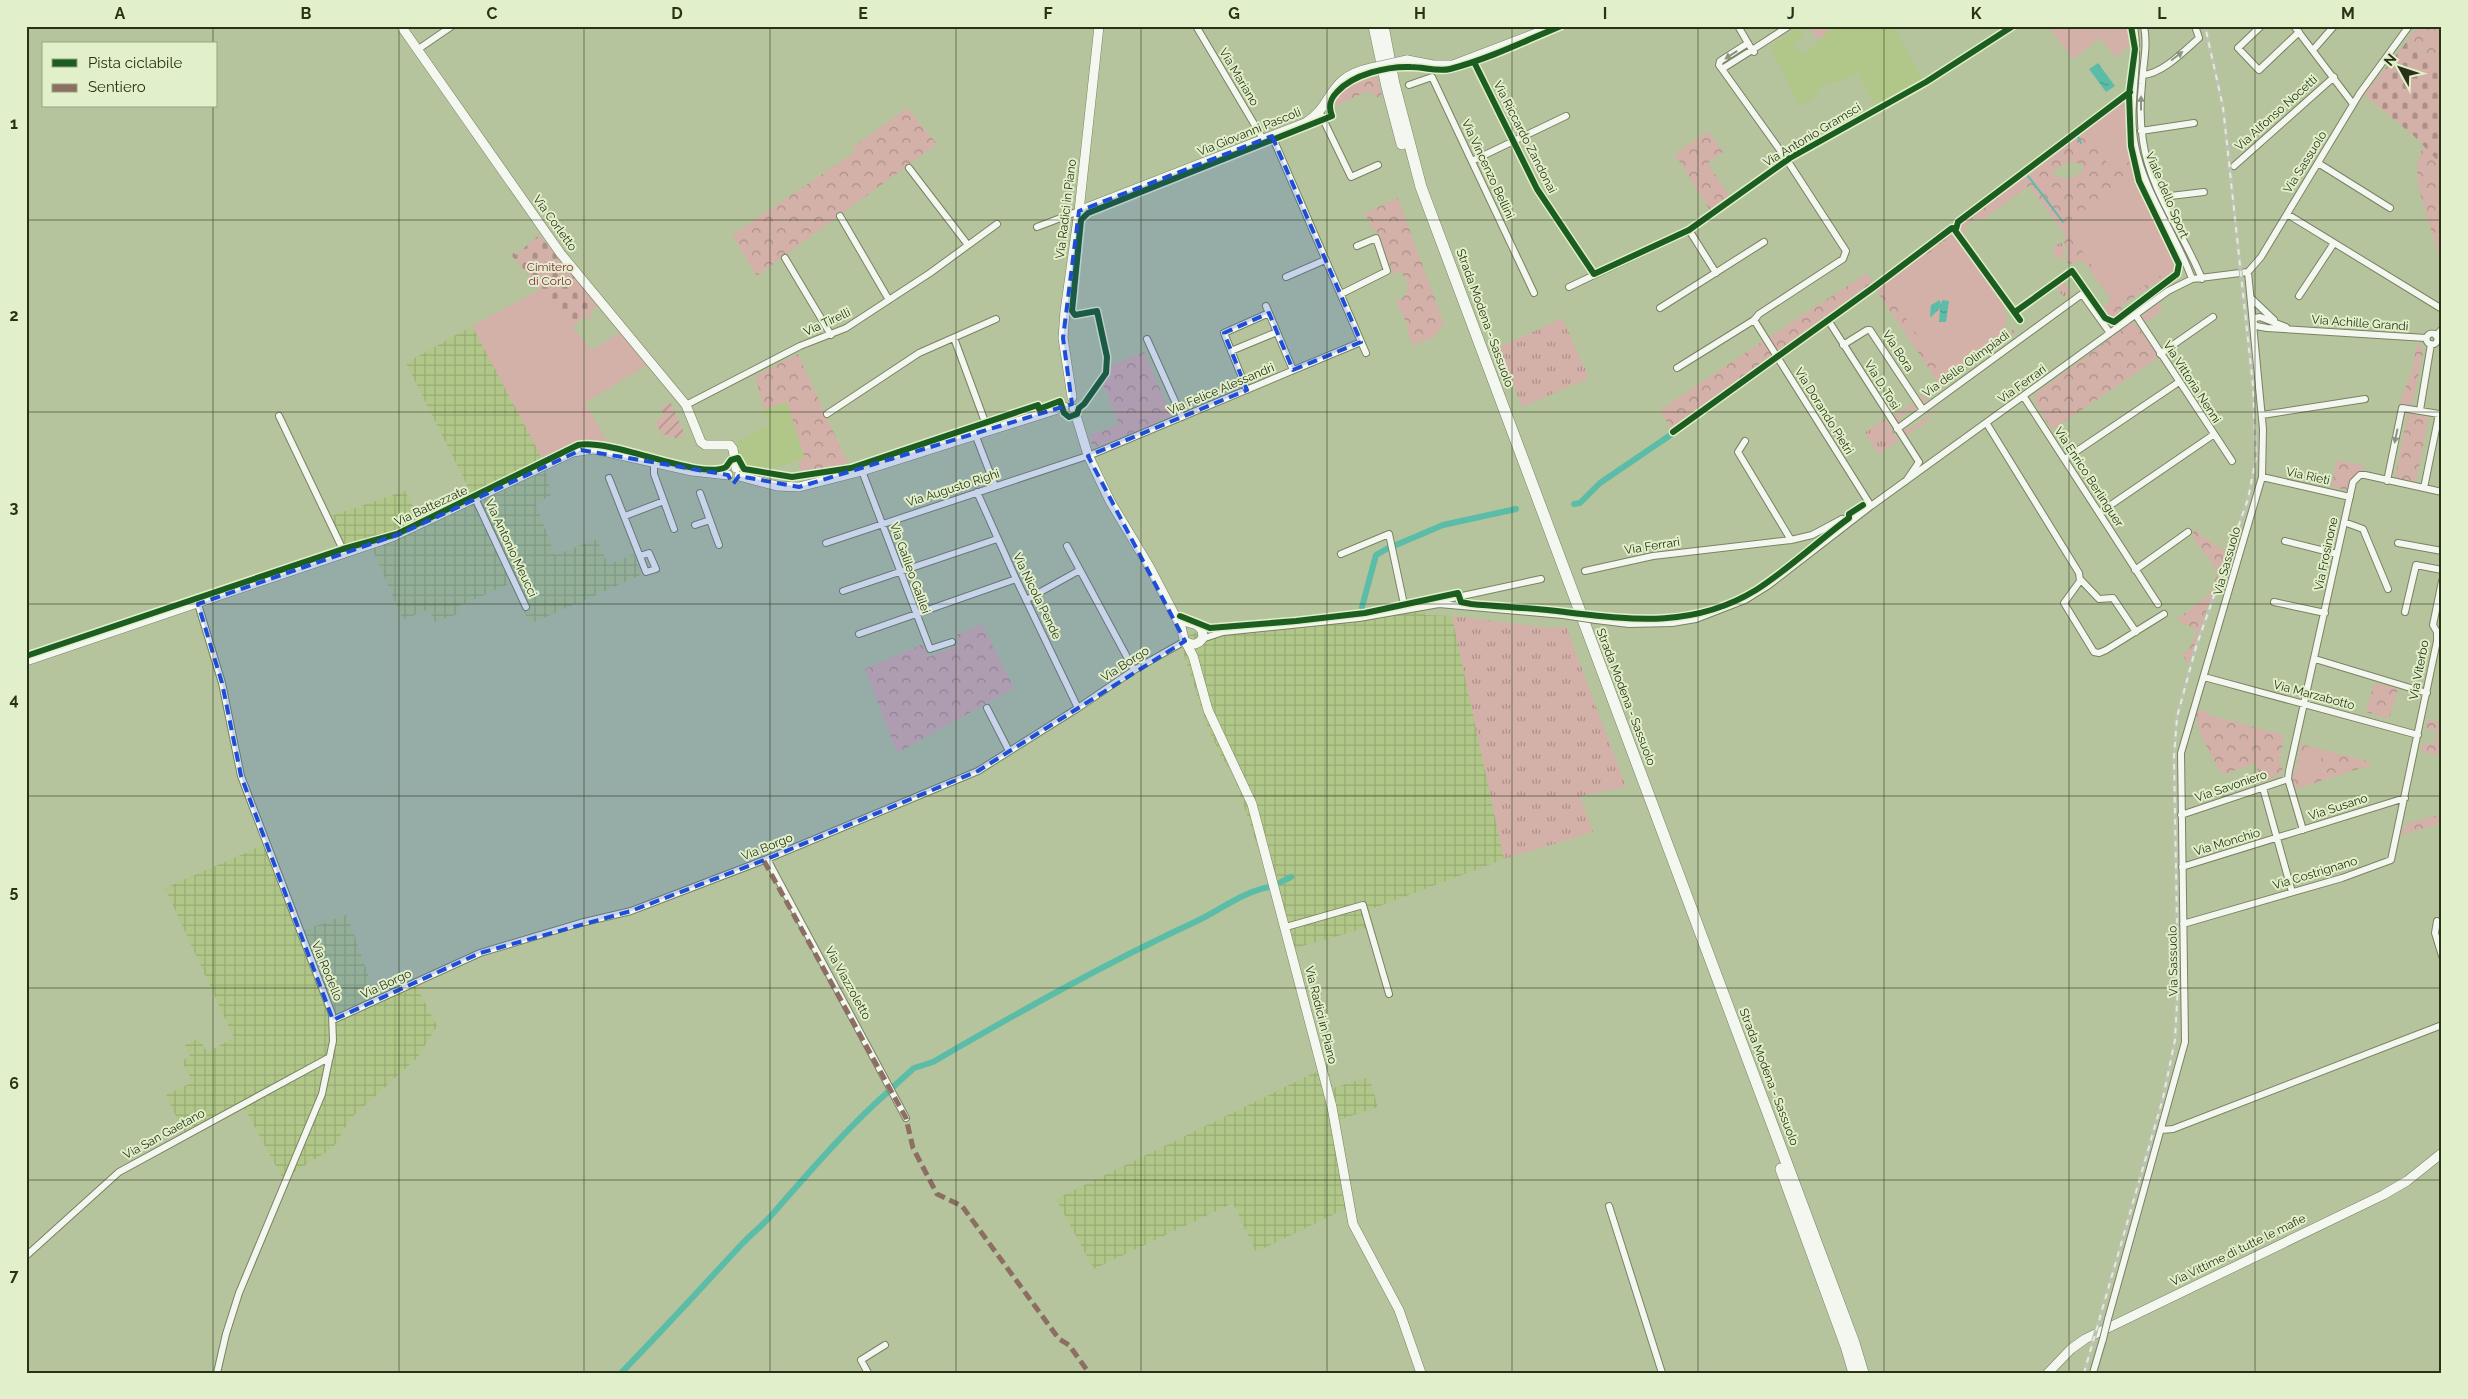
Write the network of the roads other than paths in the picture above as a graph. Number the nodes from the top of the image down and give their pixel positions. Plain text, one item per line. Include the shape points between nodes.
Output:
1 (401, 26) edge
2 (452, 26) edge
3 (1099, 26) edge
4 (1196, 26) edge
5 (1374, 26) edge
6 (1382, 26) edge
7 (1555, 26) edge
8 (1738, 26) edge
9 (1788, 26) edge
10 (2013, 26) edge
11 (2134, 26) edge
12 (2144, 26) edge
13 (2195, 26) edge
14 (2261, 26) edge
15 (2334, 26) edge
16 (2409, 26) edge
17 (2415, 26) edge
18 (2296, 29) edge
19 (2402, 36) junction
20 (1748, 43) junction
21 (417, 50) junction
22 (2313, 50) junction
23 (1753, 51) junction
24 (1472, 58) junction
25 (1722, 69) junction
26 (2142, 75) junction
27 (2334, 77) junction
28 (1409, 85) dead end
29 (2354, 104) junction
30 (1316, 114) junction
31 (1566, 116) dead end
32 (2194, 122) dead end
33 (2142, 131) junction
34 (1268, 137) junction
35 (1513, 141) junction
36 (1787, 160) junction
37 (1472, 162) junction
38 (2318, 163) junction
39 (1378, 165) dead end
40 (2234, 166) dead end
41 (909, 168) dead end
42 (2204, 192) dead end
43 (2162, 197) junction
44 (2390, 208) dead end
45 (1079, 211) junction
46 (2287, 214) junction
47 (840, 216) dead end
48 (997, 224) dead end
49 (1037, 227) dead end
50 (1689, 230) junction
51 (1764, 242) dead end
52 (2334, 243) junction
53 (968, 245) junction
54 (1357, 246) dead end
55 (785, 258) dead end
56 (1325, 260) junction
57 (2248, 272) junction
58 (1716, 273) junction
59 (1594, 274) junction
60 (1286, 277) dead end
61 (2192, 279) junction
62 (2202, 279) junction
63 (1569, 287) dead end
64 (1534, 293) dead end
65 (1341, 294) junction
66 (2251, 296) junction
67 (2300, 296) dead end
68 (889, 300) junction
69 (1266, 306) dead end
70 (1660, 308) dead end
71 (2442, 309) edge
72 (1269, 313) junction
73 (2135, 314) junction
74 (2213, 317) dead end
75 (996, 319) dead end
76 (1754, 320) junction
77 (1828, 320) dead end
78 (2253, 322) junction
79 (2281, 325) junction
80 (2272, 328) junction
81 (2442, 329) edge
82 (2292, 330) junction
83 (1277, 332) junction
84 (2110, 333) junction
85 (831, 335) junction
86 (2436, 336) junction
87 (2254, 337) junction
88 (954, 338) junction
89 (2426, 338) junction
90 (1147, 339) dead end
91 (1362, 342) junction
92 (2431, 344) junction
93 (1843, 345) junction
94 (1232, 352) junction
95 (1366, 353) dead end
96 (2160, 354) junction
97 (1677, 368) dead end
98 (1293, 370) junction
99 (2179, 382) junction
100 (1247, 390) junction
101 (2024, 397) junction
102 (2365, 399) dead end
103 (1069, 404) junction
104 (686, 405) junction
105 (1923, 410) junction
106 (2420, 410) junction
107 (827, 414) dead end
108 (2262, 415) junction
109 (279, 416) dead end
110 (1182, 417) junction
111 (1987, 424) junction
112 (990, 428) junction
113 (1897, 429) junction
114 (974, 434) junction
115 (2213, 435) junction
116 (1745, 441) dead end
117 (1943, 455) junction
118 (1088, 456) junction
119 (2065, 459) junction
120 (2232, 461) dead end
121 (1919, 462) junction
122 (654, 463) junction
123 (737, 468) junction
124 (862, 471) junction
125 (2262, 477) junction
126 (609, 478) dead end
127 (2387, 481) junction
128 (1905, 482) junction
129 (995, 486) junction
130 (2424, 488) junction
131 (977, 492) junction
132 (2442, 492) edge
133 (700, 493) dead end
134 (2350, 497) junction
135 (475, 498) junction
136 (664, 502) junction
137 (1871, 506) junction
138 (2099, 513) junction
139 (625, 516) junction
140 (1842, 519) dead end
141 (710, 520) junction
142 (2344, 522) junction
143 (882, 524) junction
144 (695, 525) dead end
145 (674, 528) dead end
146 (2188, 532) dead end
147 (1812, 535) junction
148 (997, 538) junction
149 (1791, 540) junction
150 (2285, 542) dead end
151 (826, 543) dead end
152 (2398, 543) dead end
153 (719, 545) dead end
154 (1821, 545) junction
155 (1067, 546) dead end
156 (2442, 551) edge
157 (345, 554) junction
158 (1341, 554) dead end
159 (2337, 554) junction
160 (640, 556) dead end
161 (1080, 570) junction
162 (1585, 570) dead end
163 (2135, 570) junction
164 (2442, 570) edge
165 (899, 571) junction
166 (1016, 579) junction
167 (1540, 579) dead end
168 (2080, 579) junction
169 (2442, 581) edge
170 (2388, 589) dead end
171 (843, 591) dead end
172 (1026, 600) junction
173 (2274, 602) dead end
174 (198, 604) junction
175 (1439, 604) junction
176 (2158, 604) dead end
177 (526, 606) dead end
178 (1405, 609) junction
179 (2405, 612) dead end
180 (2326, 613) junction
181 (2164, 614) dead end
182 (915, 615) junction
183 (1177, 618) junction
184 (1197, 626) junction
185 (1223, 632) junction
186 (2136, 632) junction
187 (859, 634) dead end
188 (1185, 639) junction
189 (1200, 641) junction
190 (952, 642) dead end
191 (2315, 659) junction
192 (26, 661) edge
193 (1195, 662) junction
194 (1134, 670) junction
195 (2204, 676) junction
196 (2427, 693) junction
197 (2304, 704) junction
198 (987, 708) dead end
199 (1078, 708) junction
200 (2418, 735) junction
201 (1009, 751) junction
202 (2288, 779) junction
203 (2263, 788) junction
204 (2405, 798) junction
205 (2181, 815) junction
206 (2303, 830) junction
207 (2278, 838) junction
208 (768, 860) junction
209 (2182, 867) junction
210 (2292, 892) junction
211 (2436, 921) dead end
212 (2183, 924) junction
213 (1286, 927) junction
214 (2442, 956) edge
215 (1389, 994) dead end
216 (333, 1020) junction
217 (2442, 1025) edge
218 (330, 1057) junction
219 (906, 1118) dead end
220 (2161, 1130) junction
221 (2442, 1153) edge
222 (1609, 1206) dead end
223 (26, 1256) edge
224 (1854, 1343) junction
225 (885, 1345) dead end
226 (217, 1373) edge
227 (868, 1373) edge
228 (1420, 1373) edge
229 (1662, 1373) edge
230 (1854, 1373) edge
231 (1863, 1373) edge
232 (1868, 1373) edge
233 (2048, 1373) edge
234 (2093, 1373) edge

1 - 21 street, Via Corletto
2 - 21 street
3 - 45 street, Via Radici in Piano
4 - 34 street, Via Mariano
5 - 230 highway, Strada Modena - Sassuolo via 1386,87 1414,189 1752,1091
6 - 224 highway, Strada Modena - Sassuolo via 1422,187
7 - 24 street, Via Giovanni Pascoli
8 - 20 street
9 - 23 street
10 - 36 street, Via Antonio Gramsci via 1926,82
11 - 61 street, Viale dello Sport via 2137,53 2133,94 2135,145 2149,188
12 - 26 street, Viale dello Sport via 2146,52
26 -> 13 street via 2166,64 2199,38
14 - 18 street via 2238,48 2259,70
15 - 22 street
16 - 19 street, Via Sassuolo
17 - 19 street, Via Sassuolo
18 - 22 street
19 - 29 street, Via Sassuolo
20 - 23 street
20 -> 25 street via 1720,61
21 - 104 street, Via Corletto via 561,254
22 - 27 street
23 - 25 street
24 - 30 street, Via Giovanni Pascoli, bridge via 1443,66 1407,60 1353,73 1339,82
24 - 35 street, Via Riccardo Zandonai
25 - 36 street
33 -> 26 street, Viale dello Sport
27 - 29 street
27 - 40 street, Via Alfonso Nocetti
28 - 37 street, Via Vincenzo Bellini via 1432,77
29 - 38 street, Via Sassuolo
30 - 34 street, Via Giovanni Pascoli via 1305,123
30 - 39 street via 1321,115 1351,178
31 - 35 street
32 - 33 street
33 - 43 street, Viale dello Sport via 2148,162
34 - 45 street, Via Giovanni Pascoli
34 - 56 street, Via Mariano
35 - 37 street
35 - 59 street, Via Riccardo Zandonai via 1538,190
36 - 50 street, Via Antonio Gramsci
36 - 76 street via 1846,248 1846,254
37 - 64 street, Via Vincenzo Bellini
38 - 44 street
38 - 46 street, Via Sassuolo
41 - 53 street
42 - 43 street, Viale dello Sport
43 - 62 street, Viale dello Sport
45 - 49 street
45 - 103 street, Via Radici in Piano via 1063,338
46 - 52 street
46 - 57 street, Via Sassuolo
47 - 68 street
48 - 53 street, Via Tirelli
50 - 58 street
50 - 59 street, Via Antonio Gramsci
51 - 58 street
52 - 67 street
52 - 71 street
53 - 68 street, Via Tirelli
54 - 65 street via 1376,238 1387,271
55 - 85 street
56 - 60 street
56 - 65 street, Via Mariano
57 - 62 street, Via Ferrari
57 - 66 street, Via Sassuolo
58 - 70 street
59 - 63 street, Via Antonio Gramsci
61 - 62 street, Via Ferrari
61 - 73 street, Via Ferrari
65 - 91 street, Via Mariano
66 - 78 street, Via Sassuolo
66 - 79 street, Via Achille Grandi via 2259,308
68 - 85 street, Via Tirelli
69 - 72 street
72 - 83 street
72 - 94 street via 1224,333
73 - 84 street, Via Ferrari
73 - 96 street, Via Vittoria Nenni
74 - 96 street
75 - 88 street
76 - 97 street
76 - 137 street, Via Dorando Pietri
77 - 93 street, Via D. Tosi
78 - 79 street, Via Achille Grandi via 2260,316
78 - 80 street, Via Achille Grandi via 2256,326
78 - 87 street, Via Sassuolo
79 - 82 street, Via Achille Grandi
80 - 82 street, Via Achille Grandi
80 - 87 street
81 - 86 street
82 - 89 street, Via Achille Grandi
83 - 94 street
83 - 98 street
84 - 101 street, Via Ferrari
84 - 105 street, Via delle Olimpiadi via 2082,294
85 - 104 street, Via Tirelli via 797,348
86 - 89 street, Via Achille Grandi via 2430,334
86 - 92 street via 2437,340
87 - 108 street, Via Sassuolo
88 - 107 street via 919,353
88 - 112 street
89 - 92 street
90 - 110 street
91 - 95 street, Via Mariano
91 - 98 street, Via Felice Alessandri
92 - 106 street
93 - 105 street, Via Bora via 1870,330
93 - 113 street, Via D. Tosi
94 - 100 street
96 - 99 street, Via Vittoria Nenni
98 - 100 street, Via Felice Alessandri
99 - 115 street, Via Vittoria Nenni
99 - 119 street
100 - 110 street, Via Felice Alessandri
101 - 111 street, Via Ferrari
101 - 119 street, Via Enrico Berlinguer
102 - 108 street
103 - 112 street
103 - 118 street, Via Radici in Piano
104 - 123 street, Via Corletto via 701,442 708,445 728,443
105 - 113 street, Via delle Olimpiadi
106 -> 127 street via 2402,408
106 - 130 street via 2439,414
108 - 125 street, Via Sassuolo
109 - 157 street
110 - 118 street, Via Felice Alessandri
111 - 117 street, Via Ferrari
111 - 168 street
112 - 114 street
113 - 121 street, Via D. Tosi
114 - 124 street
114 - 129 street
115 - 120 street, Via Vittoria Nenni
115 - 138 street
116 - 149 street via 1738,452
117 - 121 street
117 - 128 street, Via Ferrari
118 - 129 street, Via Augusto Righi
118 - 183 street, Via Radici in Piano
119 - 138 street, Via Enrico Berlinguer
121 - 128 street
122 - 123 street, Via Battezzate via 728,475 729,470
122 - 135 street, Via Battezzate via 599,450 581,450
122 - 136 street via 654,474
123 - 124 street via 777,486 799,487
124 - 143 street, Via Galileo Galilei
125 - 134 street, Via Rieti
125 - 195 street, Via Sassuolo
126 - 139 street
127 - 130 street, Via Frosinone
127 - 134 street, Via Frosinone via 2360,475 2353,482
128 - 137 street, Via Ferrari
129 - 131 street, Via Augusto Righi
130 - 132 street, Via Frosinone
131 - 143 street, Via Augusto Righi
131 - 148 street, Via Nicola Pende
133 - 141 street
134 - 142 street, Via Frosinone
135 - 157 street, Via Battezzate via 402,534
135 - 177 street, Via Antonio Meucci
136 - 139 street
136 - 145 street
137 - 154 street, Via Ferrari
138 - 163 street, Via Enrico Berlinguer
139 - 160 street
140 - 147 street, Via Ferrari
141 - 144 street
141 - 153 street
142 - 159 street, Via Frosinone
142 - 170 street via 2363,529
143 - 151 street, Via Augusto Righi
143 - 165 street, Via Galileo Galilei
146 - 163 street
147 - 149 street, Via Ferrari
147 - 154 street
148 - 165 street
148 - 166 street, Via Nicola Pende
149 - 162 street, Via Ferrari via 1653,556
150 - 159 street
152 - 156 street
154 - 175 street, Via Ferrari, bridge via 1745,600 1696,619 1650,625
155 - 161 street
157 - 174 street, Via Battezzate
158 - 178 street via 1389,534
159 - 180 street, Via Frosinone
161 - 172 street
161 - 194 street
163 - 176 street, Via Enrico Berlinguer
164 - 179 street via 2416,565
165 - 171 street
165 - 182 street, Via Galileo Galilei
166 - 172 street, Via Nicola Pende
166 - 182 street
167 - 175 street, Via Ferrari via 1448,599
168 - 186 street via 2099,599 2114,598
168 - 186 street via 2064,603 2096,653
169 - 196 street, Via Viterbo via 2433,625 2437,641
172 - 199 street, Via Nicola Pende
173 - 180 street
174 - 192 street, Via Battezzate
174 - 216 street, Via Rodello via 222,683 241,776
175 - 178 street, Via Ferrari
178 - 185 street, Via Ferrari via 1349,619
180 - 191 street, Via Frosinone
181 - 186 street
182 - 187 street
182 - 190 street, Via Galileo Galilei via 930,650
183 - 184 street
183 - 188 street, Via Radici in Piano
184 - 185 street, Via Ferrari
184 - 188 street via 1187,626
184 - 189 street, Via Radici in Piano via 1203,632
185 - 189 street, Via Ferrari
188 - 189 street via 1192,644
188 - 193 street, Via Radici in Piano
188 - 194 street, Via Borgo
189 - 193 street, Via Radici in Piano
191 - 196 street
191 - 197 street, Via Frosinone
193 - 213 street, Via Radici in Piano via 1208,710 1252,804
194 - 199 street, Via Borgo
195 - 197 street, Via Marzabotto
195 - 205 street, Via Sassuolo via 2181,753
196 - 200 street, Via Viterbo
197 - 200 street, Via Marzabotto
197 - 202 street, Via Frosinone
198 - 201 street
199 - 201 street, Via Borgo
200 - 204 street
201 - 208 street, Via Borgo via 978,771
202 - 203 street, Via Savoniero
202 - 206 street
203 - 205 street, Via Savoniero
203 - 207 street
204 - 206 street, Via Susano
204 - 210 street, Via Costrignano via 2389,862
205 - 209 street, Via Sassuolo
206 - 207 street, Via Susano
207 - 209 street, Via Monchio
207 - 210 street
208 - 216 street, Via Borgo via 631,911 480,954
208 - 219 street, Via Viazzoletto
209 - 212 street, Via Sassuolo
210 - 212 street, Via Costrignano
211 - 214 street via 2436,939
212 - 220 street, Via Sassuolo via 2185,1042
213 - 215 street via 1363,905
213 - 228 street, Via Radici in Piano via 1332,1107 1353,1224 1399,1310
216 - 218 street, Via Rodello
217 - 220 street via 2173,1129
218 - 223 street, Via San Gaetano via 119,1172
218 - 226 street, Via Rodello via 315,1113 239,1293
220 - 234 street, Via Sassuolo, bridge
221 - 233 street, Via Vittime di tutte le mafie via 2407,1181 2383,1195 2085,1339
222 - 229 street
224 - 231 highway, Strada Modena - Sassuolo
224 - 232 highway
225 - 227 street via 861,1360

